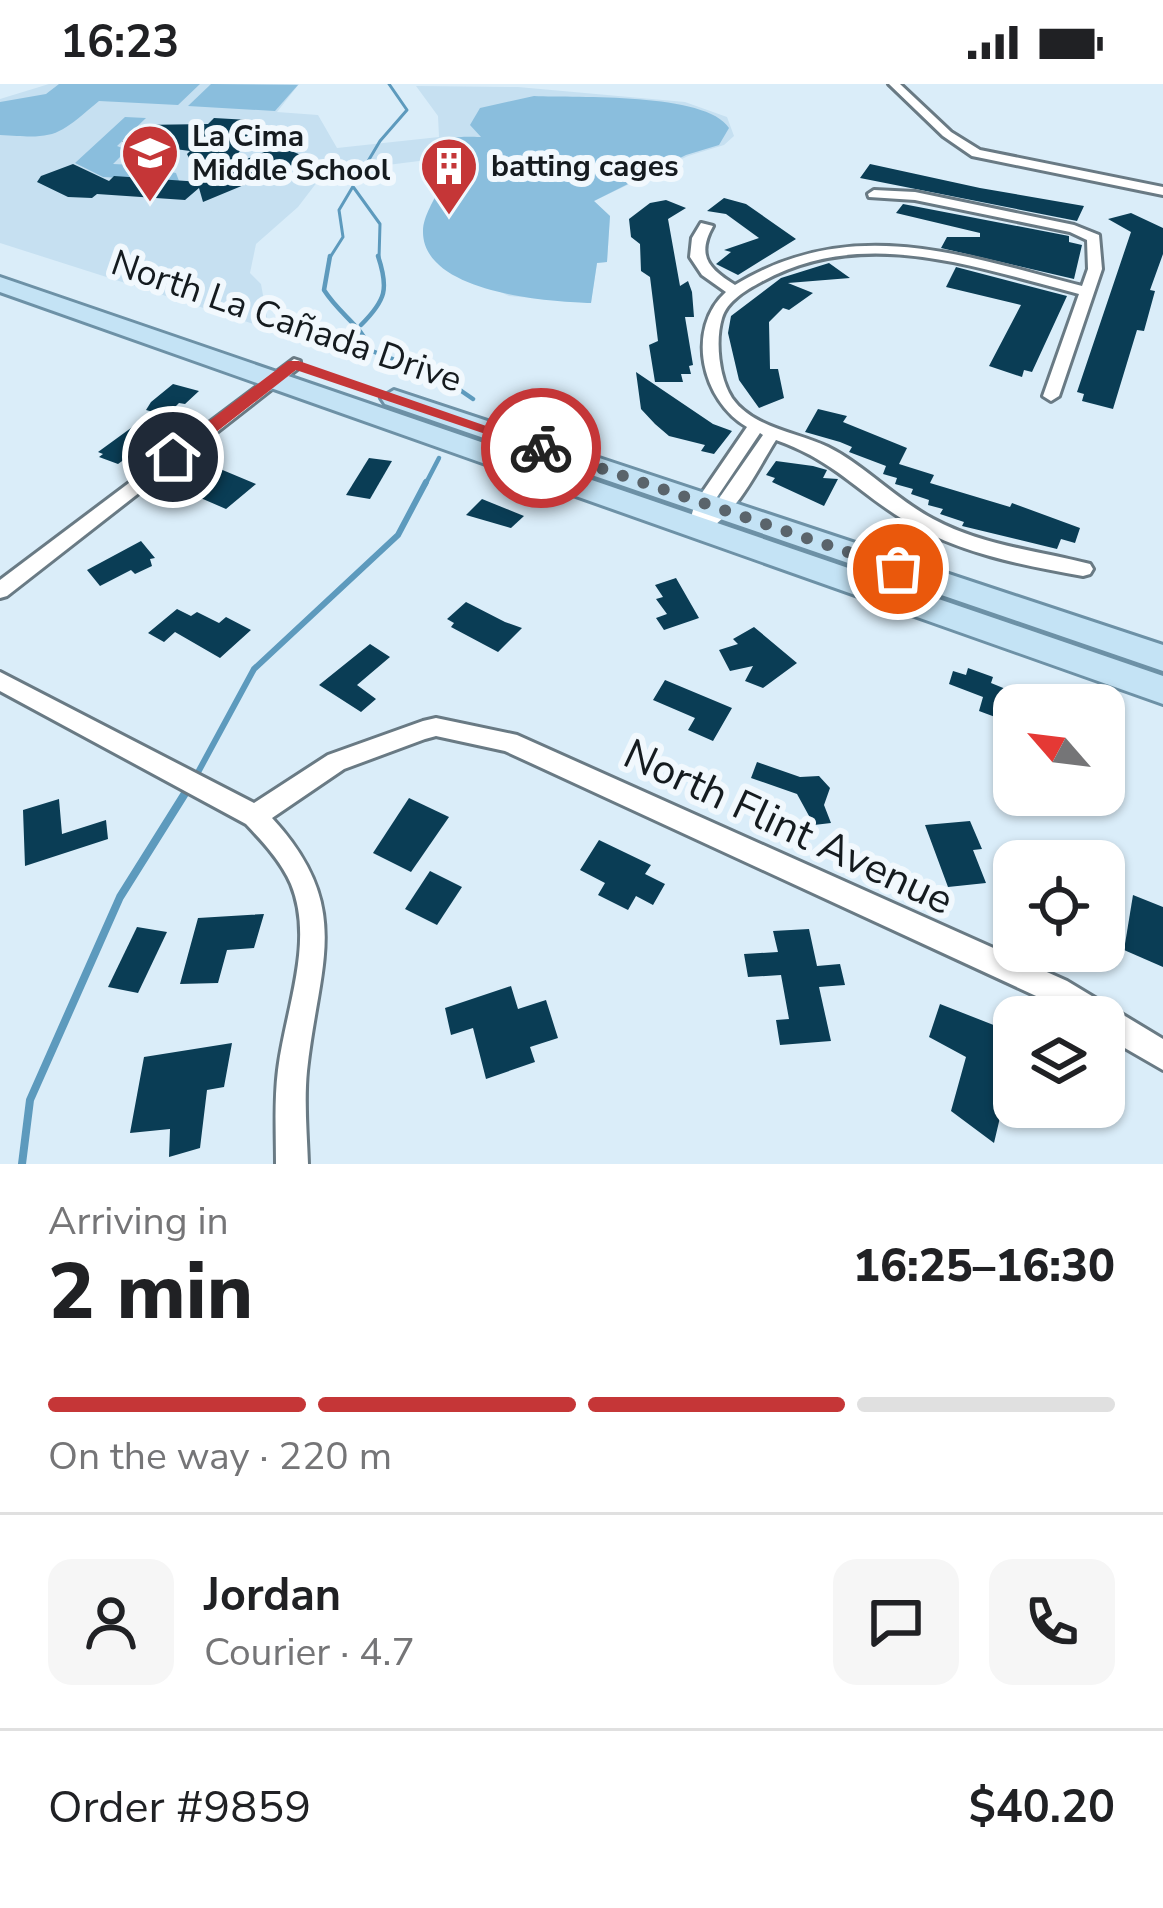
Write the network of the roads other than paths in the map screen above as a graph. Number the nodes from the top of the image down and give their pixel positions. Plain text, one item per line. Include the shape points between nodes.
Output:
1 (894, 84) edge
2 (1163, 191) edge
3 (874, 194) dead end
4 (706, 226) dead end
5 (0, 264) edge
6 (0, 284) edge
7 (735, 291) junction
8 (1088, 292) junction
9 (283, 372) junction
10 (1051, 396) dead end
11 (765, 429) junction
12 (708, 513) junction
13 (1083, 569) dead end
14 (0, 591) edge
15 (1163, 658) edge
16 (0, 681) edge
17 (1163, 690) edge
18 (255, 816) junction
19 (1163, 1055) edge
20 (292, 1164) edge

1 - 2 street via 976,153
3 - 8 street via 1095,235
4 - 7 street via 695,260
5 - 9 main road, North La Cañada Drive
6 - 9 main road, North La Cañada Drive
7 - 8 street via 813,254 867,248
7 - 11 street via 710,328 711,390
8 - 10 street
9 - 12 main road, North La Cañada Drive
9 - 14 street
11 - 12 street
11 - 13 street via 837,460 955,538
12 - 15 main road, North La Cañada Drive
12 - 17 main road, North La Cañada Drive
16 - 18 street
18 - 19 street, North Flint Avenue via 336,762 436,719 535,752 1057,991
18 - 20 street via 287,847 309,889 316,944 292,1073

